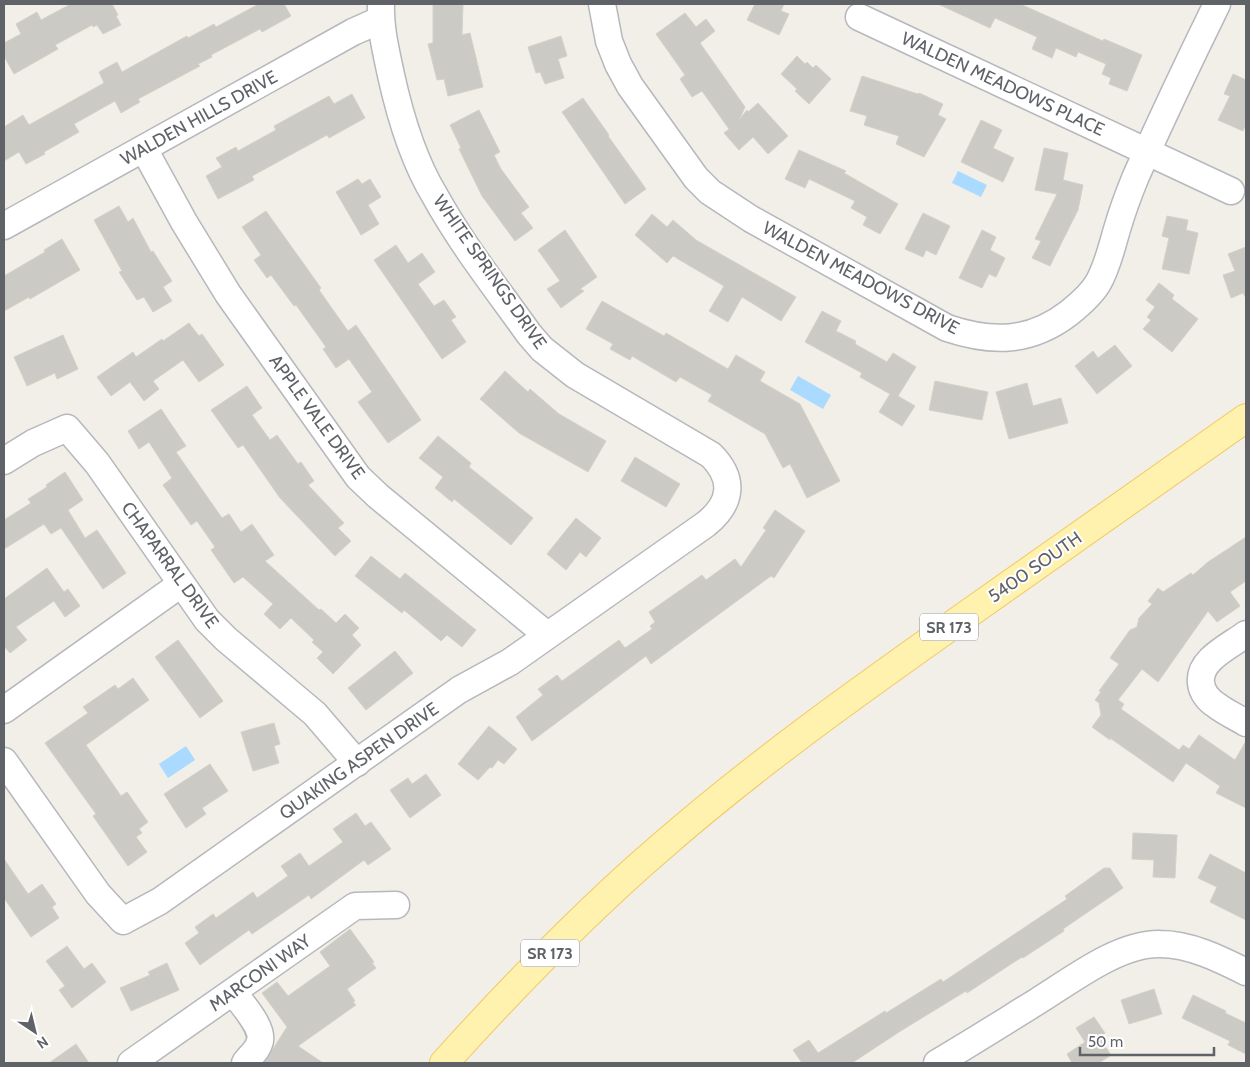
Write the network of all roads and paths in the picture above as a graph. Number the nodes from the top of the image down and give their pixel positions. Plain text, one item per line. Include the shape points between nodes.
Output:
1 (602, 4) edge
2 (1217, 4) edge
3 (380, 12) edge
4 (859, 17) dead end
5 (144, 149) junction
6 (1147, 152) junction
7 (1231, 191) dead end
8 (4, 226) edge
9 (1246, 418) edge
10 (4, 461) edge
11 (721, 467) joint
12 (181, 584) junction
13 (1246, 634) edge
14 (547, 635) junction
15 (4, 710) edge
16 (1246, 722) edge
17 (4, 761) edge
18 (356, 763) junction
19 (396, 905) dead end
20 (1246, 972) edge
21 (233, 992) junction
22 (131, 1063) edge
23 (245, 1063) edge
24 (444, 1063) edge
25 (938, 1063) edge

1 - 6 street, WALDEN MEADOWS DRIVE via 609,41 630,86 696,178 710,192 751,219 947,328 969,335 1010,338 1029,335 1056,323 1079,306 1098,284 1110,256 1126,199
2 - 6 street, WALDEN MEADOWS DRIVE
3 - 5 street, WALDEN HILLS DRIVE via 353,32
3 - 11 street, WHITE SPRINGS DRIVE via 394,90 417,161 450,221 529,334 542,349 575,375 711,454
4 - 6 street, WALDEN MEADOWS PLACE
5 - 8 street, WALDEN HILLS DRIVE
5 - 14 street, APPLE VALE DRIVE via 228,294 358,476
6 - 7 street, WALDEN MEADOWS PLACE
9 - 24 main road, 5400 SOUTH / SR 173 via 768,759 660,847 605,898 493,1009
10 - 12 street, CHAPARRAL DRIVE via 33,443 68,428 97,463
11 - 14 street, QUAKING ASPEN DRIVE via 728,489 718,514
12 - 15 street
12 - 18 street, CHAPARRAL DRIVE via 207,620 315,714
13 - 16 street via 1208,662 1201,678 1204,694 1215,705
14 - 18 street, QUAKING ASPEN DRIVE via 510,662 459,690
17 - 18 street, QUAKING ASPEN DRIVE via 98,894 123,921 160,901
19 - 21 street, MARCONI WAY via 355,906
20 - 25 street via 1191,949 1142,945 1093,967
21 - 22 street, MARCONI WAY
21 - 23 street via 260,1033 260,1044

